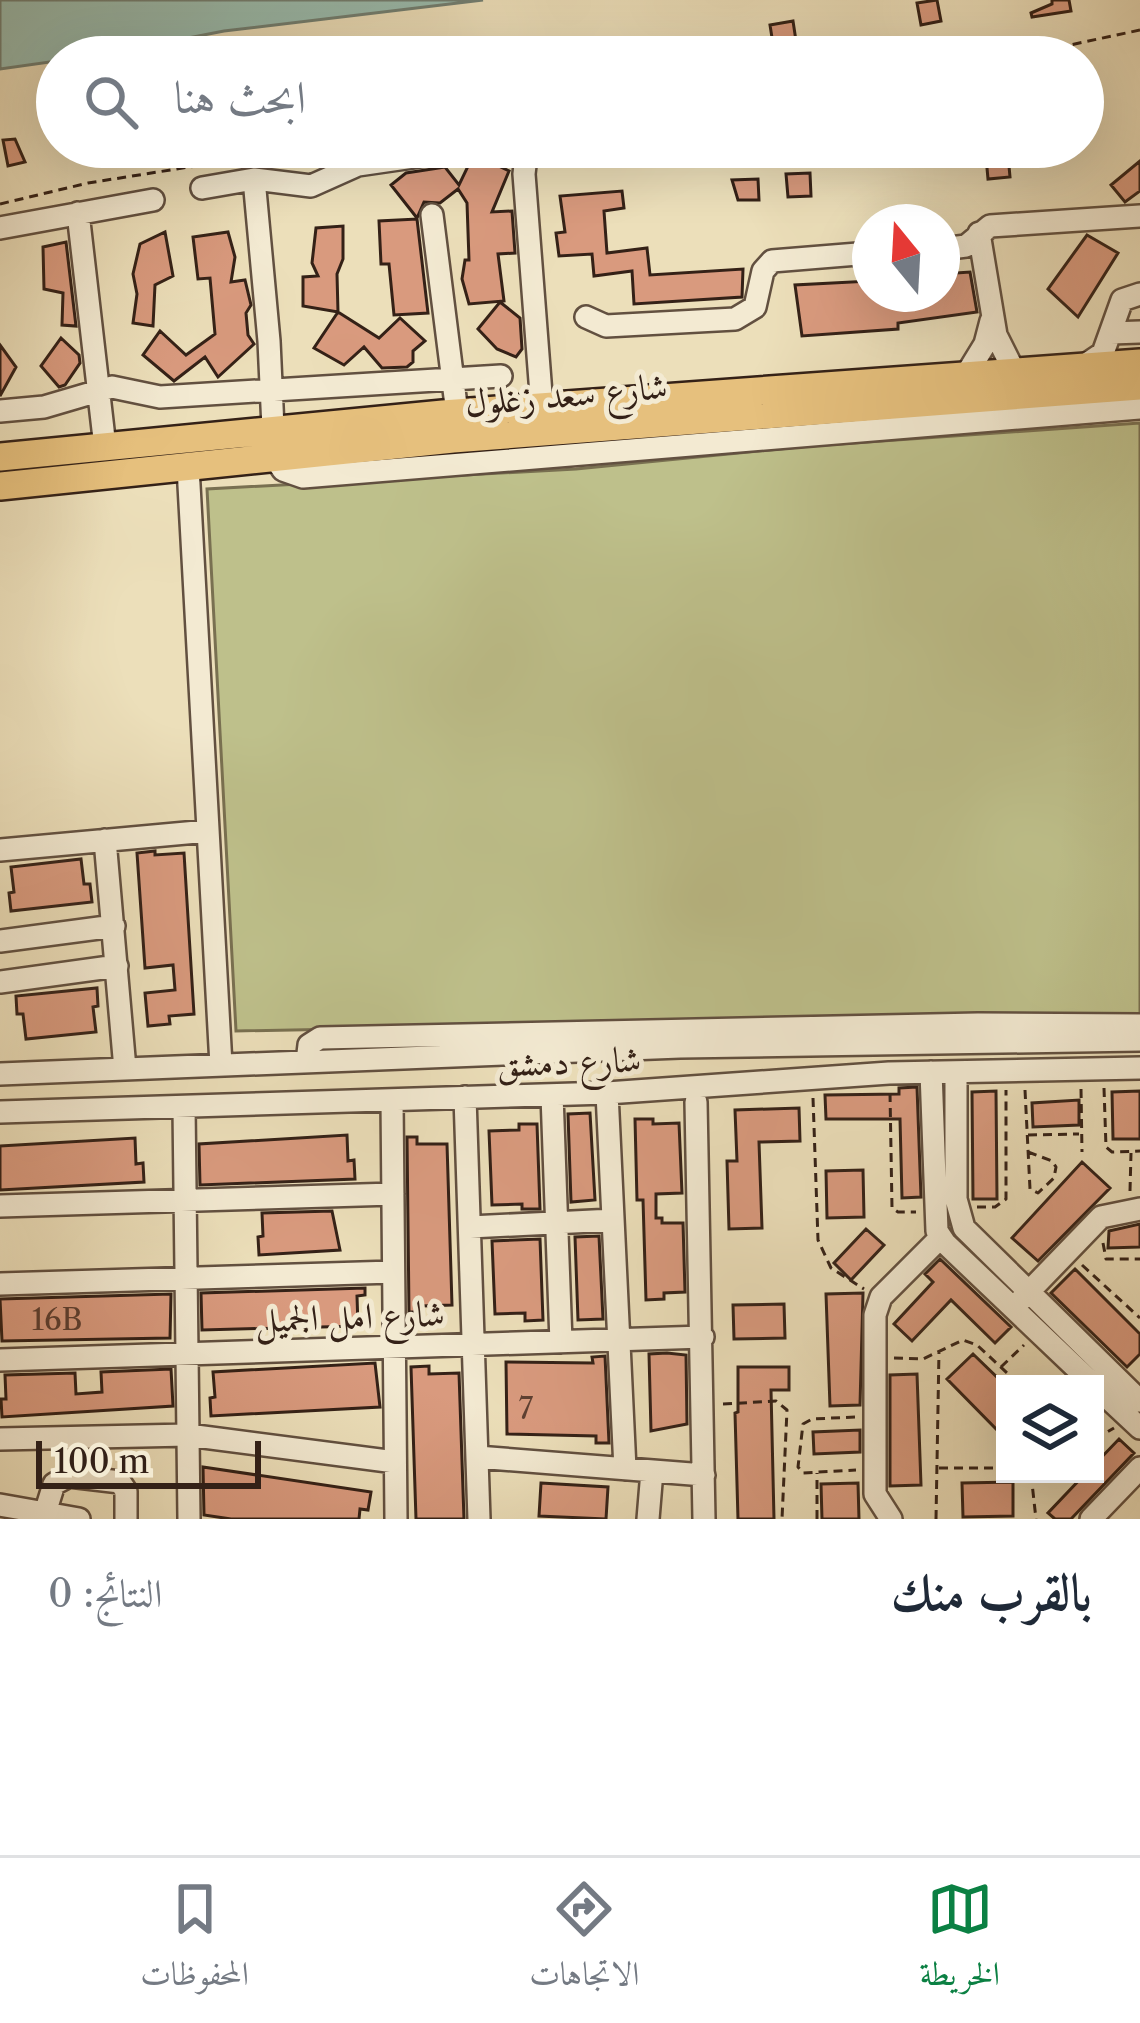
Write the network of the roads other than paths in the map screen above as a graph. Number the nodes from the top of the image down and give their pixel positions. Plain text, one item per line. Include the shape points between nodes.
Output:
1 (351, 168) edge
2 (525, 168) edge
3 (254, 179) junction
4 (202, 188) dead end
5 (153, 200) dead end
6 (78, 212) junction
7 (432, 215) dead end
8 (1140, 216) edge
9 (0, 228) edge
10 (979, 233) junction
11 (960, 247) edge
12 (852, 254) edge
13 (1140, 294) edge
14 (991, 308) junction
15 (586, 317) dead end
16 (1140, 332) edge
17 (1111, 333) junction
18 (1140, 363) edge
19 (1081, 368) junction
20 (1015, 373) junction
21 (966, 375) junction
22 (501, 376) dead end
23 (454, 378) junction
24 (1140, 386) edge
25 (98, 388) junction
26 (268, 393) junction
27 (542, 406) junction
28 (703, 407) junction
29 (1140, 408) edge
30 (0, 411) edge
31 (930, 412) junction
32 (458, 413) junction
33 (273, 428) junction
34 (106, 447) junction
35 (0, 457) edge
36 (275, 458) junction
37 (188, 467) junction
38 (0, 486) edge
39 (208, 831) junction
40 (105, 840) junction
41 (0, 850) edge
42 (114, 926) junction
43 (0, 941) edge
44 (117, 966) junction
45 (0, 982) edge
46 (1140, 1025) edge
47 (978, 1033) junction
48 (1140, 1040) edge
49 (486, 1044) junction
50 (680, 1047) junction
51 (333, 1061) junction
52 (307, 1062) junction
53 (221, 1065) junction
54 (1140, 1068) edge
55 (125, 1069) junction
56 (931, 1072) junction
57 (956, 1072) junction
58 (0, 1074) edge
59 (607, 1093) junction
60 (552, 1095) junction
61 (688, 1096) junction
62 (465, 1097) junction
63 (392, 1100) junction
64 (333, 1103) junction
65 (184, 1107) junction
66 (0, 1112) edge
67 (393, 1194) junction
68 (185, 1200) junction
69 (0, 1206) edge
70 (946, 1209) junction
71 (1135, 1209) edge
72 (613, 1220) junction
73 (558, 1224) junction
74 (470, 1227) junction
75 (940, 1237) junction
76 (394, 1272) junction
77 (186, 1278) junction
78 (0, 1283) edge
79 (1020, 1301) junction
80 (703, 1337) junction
81 (619, 1340) junction
82 (561, 1342) junction
83 (473, 1345) junction
84 (394, 1347) junction
85 (187, 1354) junction
86 (0, 1360) edge
87 (1083, 1375) edge
88 (1104, 1392) edge
89 (1136, 1416) edge
90 (188, 1436) junction
91 (0, 1439) edge
92 (477, 1457) junction
93 (395, 1462) junction
94 (625, 1468) junction
95 (1140, 1468) edge
96 (652, 1471) junction
97 (704, 1475) junction
98 (0, 1505) edge
99 (44, 1513) junction
100 (80, 1519) edge
101 (126, 1519) edge
102 (189, 1519) edge
103 (395, 1519) edge
104 (479, 1519) edge
105 (648, 1519) edge
106 (704, 1519) edge
107 (891, 1519) edge
108 (1091, 1519) edge

1 - 3 street via 311,186
2 - 27 street
3 - 4 street
3 - 26 street
5 - 6 street
6 - 9 street
6 - 25 street
7 - 23 street
8 - 10 street via 996,225
10 - 11 street
10 - 14 street
12 - 15 street via 772,261 755,307 735,319 606,326
13 - 17 street via 1122,300
14 - 20 street
14 - 21 street via 985,344
16 - 17 street
17 - 19 street via 1103,352
18 - 19 main road, شارع سعد زغلول
19 - 20 main road, شارع سعد زغلول
20 - 21 main road, شارع سعد زغلول
21 - 28 main road, شارع سعد زغلول
22 - 23 street
23 - 26 street
23 - 32 street
24 - 31 main road, شارع سعد زغلول
25 - 26 street via 160,397
25 - 30 street via 44,407
25 - 34 street
26 - 33 street
27 - 28 main road, شارع سعد زغلول
27 - 32 main road, شارع سعد زغلول
28 - 31 main road, شارع سعد زغلول
28 - 36 main road, شارع سعد زغلول
29 - 31 street
31 - 36 street via 303,478
32 - 33 main road, شارع سعد زغلول
33 - 34 main road, شارع سعد زغلول
34 - 35 main road, شارع سعد زغلول
36 - 37 main road, شارع سعد زغلول
37 - 38 main road, شارع سعد زغلول
37 - 39 street
39 - 40 street
39 - 53 street
40 - 41 street
40 - 42 street
42 - 43 street
42 - 44 street
44 - 45 street
44 - 55 street
46 - 47 street
47 - 48 street, شارع دمشق
47 - 49 street
47 - 50 street, شارع دمشق
49 - 50 street, شارع دمشق
49 - 51 street, شارع دمشق
49 - 52 street via 320,1038
50 - 61 street
51 - 52 street, شارع دمشق
51 - 64 street
52 - 53 street, شارع دمشق
53 - 55 street, شارع دمشق
54 - 57 street, شارع دمشق
55 - 58 street, شارع دمشق
56 - 57 street, شارع دمشق
56 - 61 street, شارع دمشق
56 - 70 street
57 - 70 street
59 - 60 street, شارع دمشق
59 - 61 street, شارع دمشق
59 - 72 street
60 - 62 street, شارع دمشق
60 - 73 street
61 - 80 street
62 - 63 street, شارع دمشق
62 - 74 street
63 - 64 street, شارع دمشق
63 - 67 street
64 - 65 street, شارع دمشق
65 - 66 street, شارع دمشق
65 - 68 street
67 - 68 street
67 - 76 street
68 - 69 street
68 - 77 street
70 - 75 street
70 - 79 street
71 - 79 street via 1101,1217
72 - 73 street
72 - 81 street
73 - 74 street
73 - 82 street
74 - 83 street
75 - 79 street
75 - 107 street via 880,1297 875,1316 875,1494
76 - 77 street
76 - 84 street
77 - 78 street
77 - 85 street
79 - 87 street via 1038,1332
79 - 89 street
80 - 81 street, شارع امل الجميل
80 - 97 street
81 - 82 street, شارع امل الجميل
81 - 94 street
82 - 83 street, شارع امل الجميل
83 - 84 street, شارع امل الجميل
83 - 92 street
84 - 85 street, شارع امل الجميل
84 - 93 street
85 - 86 street, شارع امل الجميل
85 - 90 street
88 - 89 street
90 - 91 street
90 - 93 street
90 - 102 street
92 - 94 street
92 - 104 street
93 - 103 street
94 - 96 street
95 - 108 street
96 - 97 street
96 - 105 street
97 - 106 street
98 - 99 street
99 - 100 street
99 - 101 street via 54,1484 69,1476 120,1482

